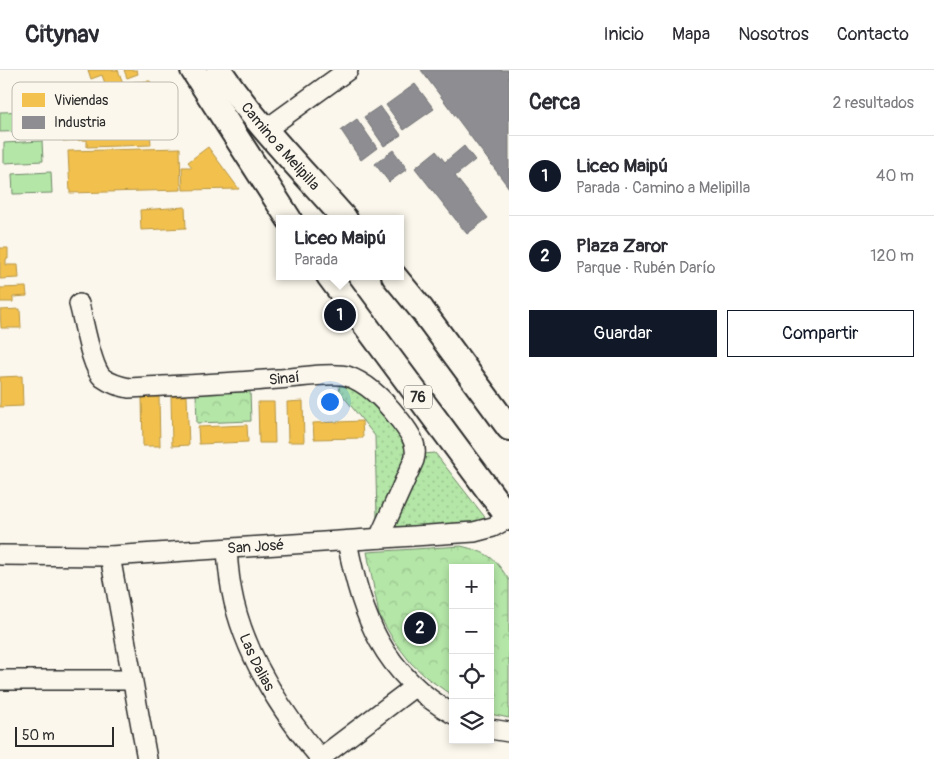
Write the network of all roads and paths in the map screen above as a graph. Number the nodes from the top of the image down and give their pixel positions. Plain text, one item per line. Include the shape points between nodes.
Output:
1 (192, 70) edge
2 (220, 70) edge
3 (348, 70) edge
4 (265, 130) junction
5 (286, 215) edge
6 (341, 215) edge
7 (332, 280) edge
8 (397, 280) edge
9 (79, 304) dead end
10 (509, 428) edge
11 (509, 518) edge
12 (379, 538) junction
13 (347, 540) junction
14 (227, 549) junction
15 (0, 555) edge
16 (110, 556) junction
17 (0, 680) edge
18 (132, 680) junction
19 (414, 688) junction
20 (449, 712) edge
21 (494, 729) edge
22 (509, 732) edge
23 (146, 759) edge
24 (320, 759) edge

1 - 5 main road, Camino a Melipilla
2 - 4 main road, Camino a Melipilla
3 - 4 street
4 - 6 main road, Camino a Melipilla
7 - 11 main road, 76
8 - 10 main road
9 - 12 street, Sinaí via 96,368 103,378 115,385 129,388 340,375 369,388 400,420 413,438 416,449
11 - 12 street, San José via 479,531
12 - 13 street, San José
13 - 14 street, San José
13 - 19 street via 366,616 387,654
14 - 16 street, San José
14 - 24 street, Las Dalias via 234,602 246,638 284,709
15 - 16 street, San José
16 - 18 street
17 - 18 street
18 - 23 street
19 - 20 street
19 - 24 street
21 - 22 street

